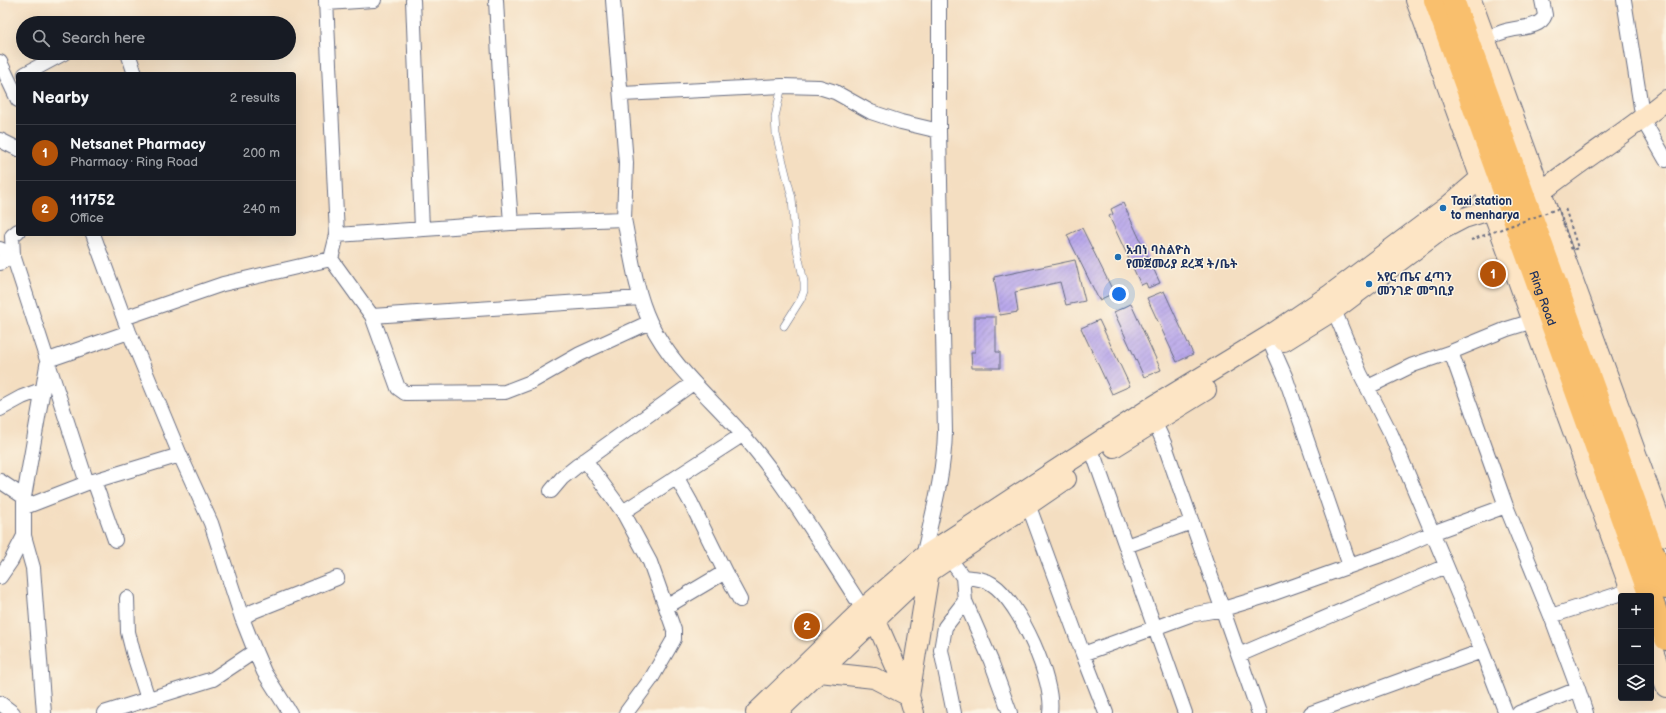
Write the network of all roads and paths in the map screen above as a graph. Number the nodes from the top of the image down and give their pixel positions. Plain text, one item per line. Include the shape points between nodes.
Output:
1 (374, 0) edge
2 (413, 0) edge
3 (496, 0) edge
4 (613, 0) edge
5 (940, 0) edge
6 (1416, 0) edge
7 (1435, 0) edge
8 (1453, 0) edge
9 (1471, 0) edge
10 (1542, 0) edge
11 (1624, 0) edge
12 (326, 2) edge
13 (1485, 39) junction
14 (51, 60) edge
15 (130, 60) edge
16 (0, 62) edge
17 (29, 72) edge
18 (134, 72) edge
19 (14, 80) edge
20 (782, 86) junction
21 (16, 90) edge
22 (622, 94) junction
23 (1666, 100) edge
24 (1643, 120) junction
25 (939, 131) junction
26 (0, 140) edge
27 (16, 148) edge
28 (1666, 160) edge
29 (1482, 177) junction
30 (1541, 192) junction
31 (1493, 208) junction
32 (1565, 208) dead end
33 (624, 219) junction
34 (511, 223) junction
35 (422, 228) junction
36 (16, 233) edge
37 (337, 235) junction
38 (94, 236) edge
39 (1471, 240) dead end
40 (0, 249) edge
41 (13, 255) junction
42 (331, 260) junction
43 (0, 263) edge
44 (640, 298) junction
45 (1334, 310) junction
46 (372, 316) junction
47 (124, 318) junction
48 (1533, 321) junction
49 (650, 322) junction
50 (784, 326) dead end
51 (129, 332) junction
52 (1273, 348) junction
53 (1451, 352) junction
54 (48, 360) junction
55 (693, 383) junction
56 (1368, 387) junction
57 (41, 390) junction
58 (0, 409) edge
59 (1152, 416) junction
60 (742, 435) junction
61 (180, 455) junction
62 (1095, 459) junction
63 (585, 460) junction
64 (676, 478) junction
65 (0, 481) edge
66 (91, 482) junction
67 (551, 491) dead end
68 (24, 502) junction
69 (1028, 504) junction
70 (1506, 506) junction
71 (623, 512) junction
72 (1192, 522) junction
73 (1432, 533) junction
74 (24, 536) junction
75 (1666, 536) edge
76 (115, 540) dead end
77 (1126, 546) junction
78 (949, 558) junction
79 (926, 564) junction
80 (1350, 566) junction
81 (1446, 566) junction
82 (725, 572) junction
83 (0, 577) edge
84 (963, 577) junction
85 (337, 578) dead end
86 (1666, 588) edge
87 (1640, 593) edge
88 (1640, 593) edge
89 (127, 598) dead end
90 (740, 600) dead end
91 (1618, 600) edge
92 (965, 601) junction
93 (666, 607) junction
94 (1223, 609) junction
95 (869, 614) junction
96 (1551, 616) junction
97 (242, 618) junction
98 (1654, 618) edge
99 (1155, 627) junction
100 (1666, 639) edge
101 (255, 651) junction
102 (1482, 651) junction
103 (1083, 654) junction
104 (1654, 654) edge
105 (1239, 655) junction
106 (820, 672) junction
107 (1666, 687) edge
108 (1578, 689) junction
109 (148, 699) junction
110 (0, 703) edge
111 (912, 704) edge
112 (13, 713) edge
113 (44, 713) edge
114 (104, 713) edge
115 (290, 713) edge
116 (626, 713) edge
117 (756, 713) edge
118 (776, 713) edge
119 (954, 713) edge
120 (1010, 713) edge
121 (1050, 713) edge
122 (1106, 713) edge
123 (1185, 713) edge
124 (1259, 713) edge
125 (1311, 713) edge
126 (1506, 713) edge
127 (1519, 713) edge
128 (1586, 713) edge

1 - 12 street
2 - 35 street
3 - 34 street
4 - 22 street
5 - 25 street
6 - 29 street
7 - 87 highway, Ring Road
8 - 86 highway, Ring Road
9 - 13 street
10 - 13 street via 1545,15 1541,22
11 - 24 street
12 - 37 street
13 - 30 street
14 - 17 street
15 - 18 street
16 - 19 street
19 - 21 street
20 - 22 street
20 - 25 street via 828,89 871,112
20 - 50 lane via 775,117 776,134 792,198 795,240 804,286 801,299
22 - 33 street via 626,163
23 - 24 street
24 - 28 street
24 - 30 street
25 - 79 street via 944,451
26 - 27 street
29 - 31 street
29 - 59 street via 1447,207 1331,294
30 - 75 street
31 - 45 street via 1464,218 1441,230
31 - 48 street
32 - 39 path, bridge via 1578,248 1572,250 1557,209
33 - 34 street
33 - 44 street
34 - 35 street
35 - 37 street
36 - 41 street via 12,236
37 - 42 street
38 - 47 street
40 - 41 street
41 - 43 street
41 - 54 street
42 - 46 street
42 - 47 street via 223,284
44 - 46 street
44 - 49 street
45 - 52 street
45 - 56 street
46 - 49 street via 398,388 405,393 505,392 531,382 580,354
47 - 51 street
48 - 53 street
48 - 88 street
49 - 55 street via 664,346
51 - 54 street
51 - 61 street
52 - 59 street
52 - 80 street
53 - 56 street via 1413,365
53 - 70 street
54 - 57 street
54 - 66 street
55 - 60 street
55 - 63 street
56 - 73 street via 1392,434
57 - 58 street
57 - 68 street
59 - 62 street
59 - 72 street
59 - 79 street
60 - 64 street
60 - 95 street via 784,488
61 - 66 street
61 - 97 street via 211,523
62 - 69 street
62 - 77 street
63 - 67 street via 562,478
63 - 71 street
64 - 71 street
64 - 82 street
65 - 68 street
66 - 68 street
66 - 76 street
68 - 74 street
69 - 78 street
69 - 103 street
70 - 73 street
70 - 96 street
71 - 93 street via 650,562
72 - 77 street
72 - 94 street
73 - 80 street
73 - 81 street
74 - 83 street
74 - 113 street via 33,568
77 - 99 street
78 - 79 street
78 - 84 street
79 - 95 street via 913,583
79 - 111 street
80 - 94 street
81 - 102 street
81 - 105 street
82 - 90 street
82 - 93 street
84 - 92 street
84 - 121 street via 981,579 993,584 1011,603 1027,628 1039,656 1051,703
85 - 97 street
89 - 109 street via 128,632 132,652
91 - 96 street
92 - 119 street via 945,627 941,650
92 - 120 street
93 - 116 street via 674,630 674,639 651,679
94 - 99 street via 1190,615
94 - 105 street
95 - 106 street
95 - 111 street
95 - 117 street
96 - 108 street
97 - 101 street
98 - 100 highway, Ring Road
99 - 103 street
99 - 123 street
101 - 109 street via 213,679
101 - 115 street via 264,672
102 - 125 street
102 - 126 street
103 - 122 street
104 - 107 street
105 - 124 street
106 - 111 street via 874,678
106 - 118 street
108 - 127 street
108 - 128 street
109 - 114 street
110 - 112 street

